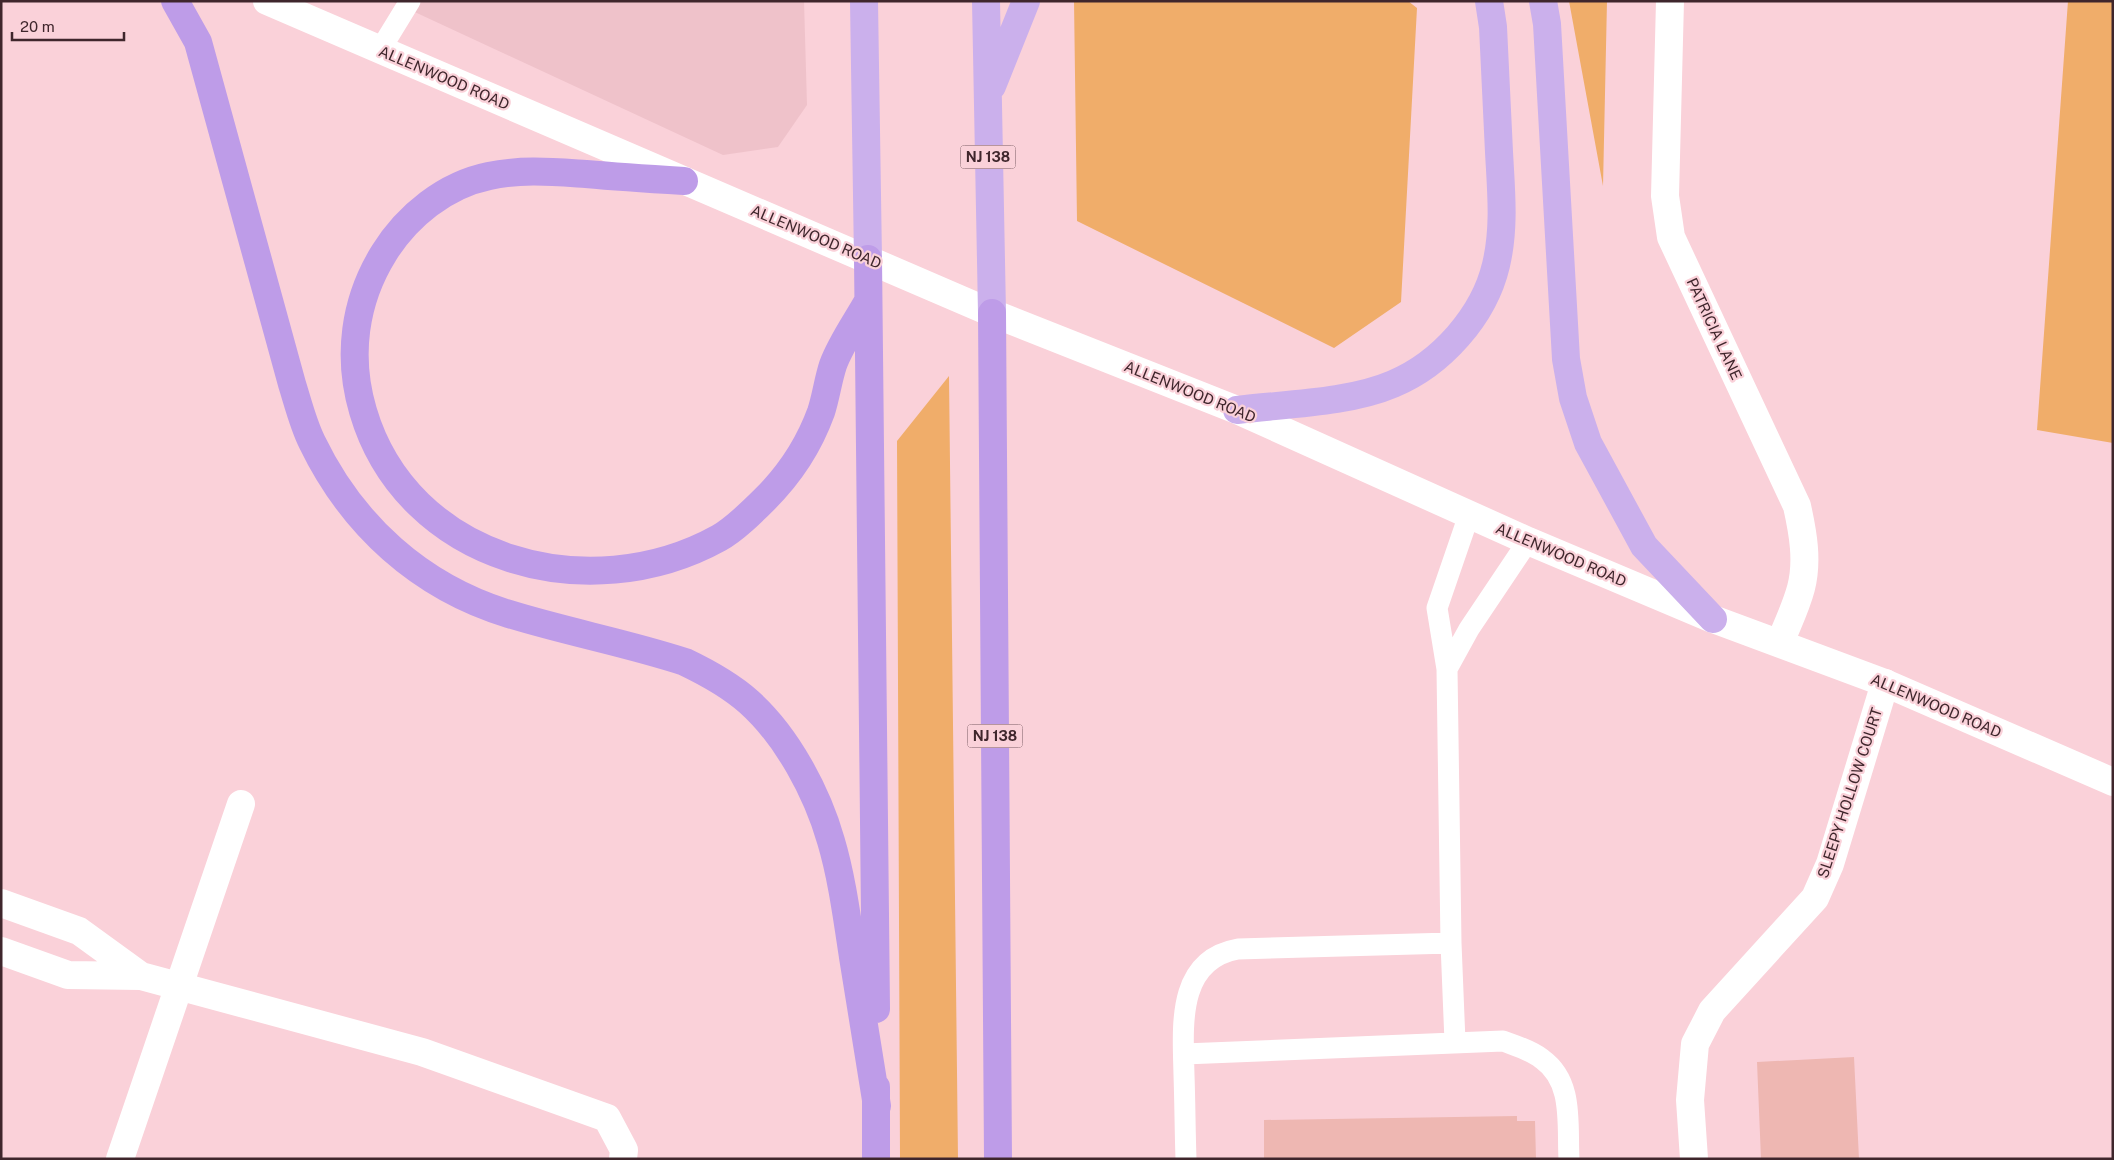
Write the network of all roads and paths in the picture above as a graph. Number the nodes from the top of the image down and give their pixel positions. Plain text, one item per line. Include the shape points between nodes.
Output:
1 (175, 1) edge
2 (267, 1) edge
3 (410, 1) edge
4 (864, 1) edge
5 (986, 1) edge
6 (1026, 1) edge
7 (1489, 1) edge
8 (1543, 1) edge
9 (1670, 1) edge
10 (380, 50) junction
11 (987, 100) junction
12 (684, 181) junction
13 (868, 258) junction
14 (868, 301) junction
15 (992, 313) junction
16 (1237, 410) junction
17 (1469, 515) junction
18 (1528, 542) junction
19 (1713, 619) junction
20 (1780, 643) junction
21 (1446, 669) junction
22 (1885, 683) junction
23 (2113, 782) edge
24 (241, 804) dead end
25 (1, 902) edge
26 (1451, 943) junction
27 (1, 951) edge
28 (141, 976) junction
29 (180, 986) junction
30 (1455, 1042) junction
31 (1184, 1054) junction
32 (877, 1106) junction
33 (120, 1159) edge
34 (623, 1159) edge
35 (876, 1159) edge
36 (998, 1159) edge
37 (1186, 1159) edge
38 (1569, 1159) edge
39 (1694, 1159) edge

1 - 32 highway via 198,42 292,384 311,440 332,480 354,512 381,541 416,570 449,590 509,614 685,662 730,686 774,728 807,780 832,841
2 - 10 street, ALLENWOOD ROAD
3 - 10 lane
4 - 13 highway
5 - 11 highway, NJ 138
6 - 11 highway
7 - 16 highway via 1503,221 1496,266 1475,313 1451,344 1420,369 1393,384 1349,397
8 - 19 highway via 1548,34 1566,358 1573,398 1588,443 1644,546
9 - 20 street, PATRICIA LANE via 1665,196 1671,237 1797,506 1804,537 1801,588
10 - 12 street, ALLENWOOD ROAD
11 - 15 highway, NJ 138
12 - 13 street, ALLENWOOD ROAD
12 - 14 highway via 531,171 488,176 450,190 436,199 395,236 373,271 357,315 353,349 356,390 370,435 389,471 420,506 446,527 512,559 576,571 616,571 667,560 722,536 784,479 804,449 820,413 834,363
13 - 14 highway
13 - 15 street, ALLENWOOD ROAD
14 - 32 highway
15 - 16 street, ALLENWOOD ROAD
15 - 36 highway, NJ 138
16 - 17 street, ALLENWOOD ROAD
17 - 18 street, ALLENWOOD ROAD
17 - 21 lane via 1437,608
18 - 19 street, ALLENWOOD ROAD
18 - 21 lane
19 - 20 street, ALLENWOOD ROAD
20 - 22 street, ALLENWOOD ROAD
21 - 26 lane
22 - 23 street, ALLENWOOD ROAD
22 - 39 street, SLEEPY HOLLOW COURT via 1830,864 1815,898 1712,1011 1695,1044 1690,1100
24 - 29 street
25 - 28 street via 79,931
26 - 30 lane
26 - 31 lane via 1226,951 1206,963 1190,989 1183,1020
27 - 28 street via 68,975
28 - 29 street
29 - 33 street
29 - 34 street via 422,1052 607,1118 624,1150
30 - 31 lane
30 - 38 lane via 1503,1041 1550,1066 1565,1090
31 - 37 lane
32 - 35 highway

